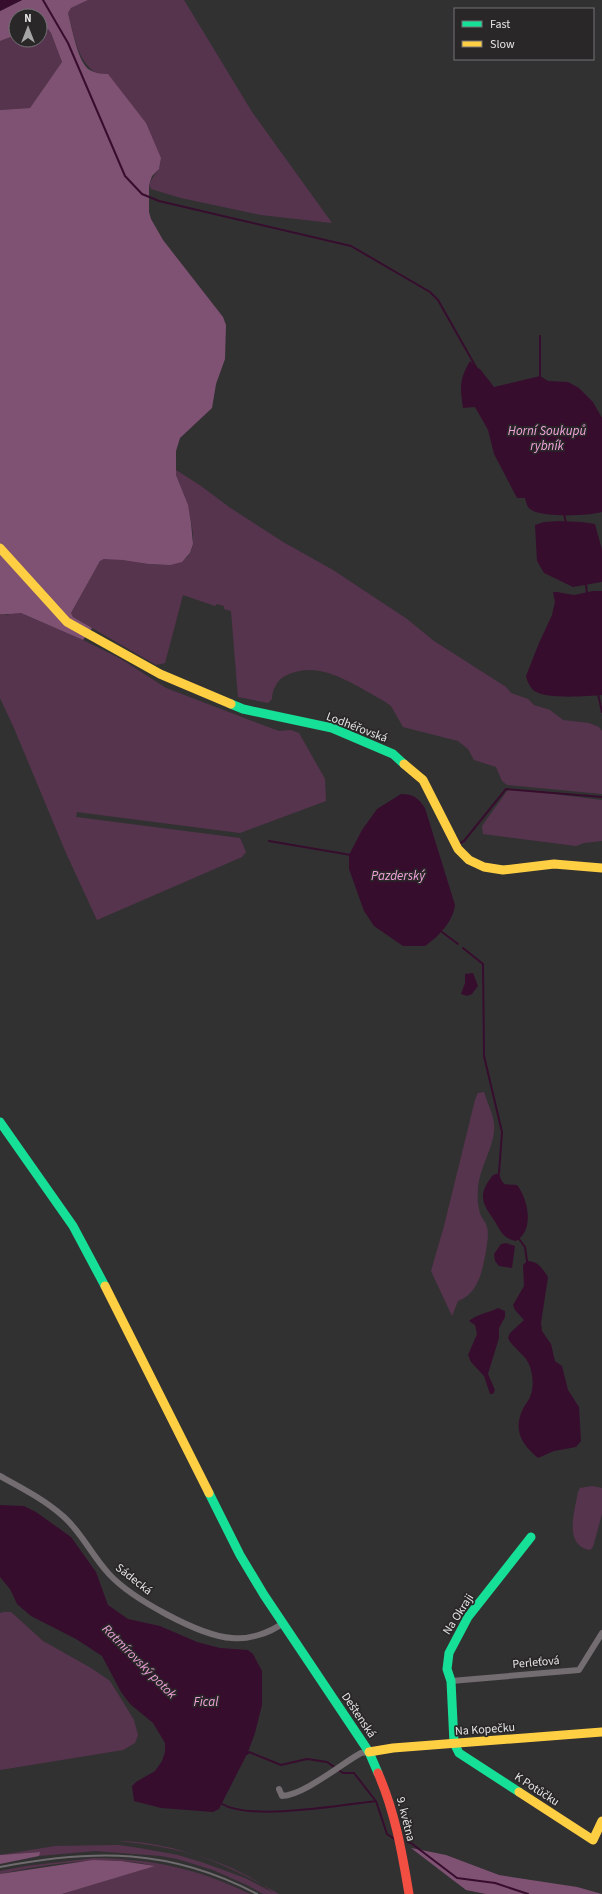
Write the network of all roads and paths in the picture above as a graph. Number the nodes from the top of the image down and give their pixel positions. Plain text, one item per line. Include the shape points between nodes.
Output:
1 (0, 548) edge
2 (602, 868) edge
3 (0, 1122) edge
4 (0, 1476) edge
5 (532, 1537) dead end
6 (283, 1622) junction
7 (602, 1633) edge
8 (451, 1681) junction
9 (602, 1732) edge
10 (454, 1743) junction
11 (369, 1752) junction
12 (279, 1789) dead end
13 (602, 1820) edge
14 (409, 1894) edge

1 - 2 street, Lodhéřovská via 67,622 160,674 243,709 332,728 393,754 423,780 458,849 469,860 484,867 503,870 554,864
3 - 6 street, Deštenská via 89,1253 240,1555
4 - 6 street, Sádecká via 43,1500 63,1515 75,1527 110,1575 164,1612 210,1634 242,1639 278,1627
5 - 8 street, Na Okraji via 494,1582 456,1636 449,1653 447,1669
6 - 11 street, Deštenská
7 - 8 street, Perleťová via 579,1670
8 - 10 street, Na Okraji
9 - 10 street, Na Kopečku
10 - 11 street, Na Kopečku
10 - 13 street, K Potůčku via 459,1753 593,1840
11 - 12 street, Deštenská via 361,1753 311,1785 288,1796 282,1796
11 - 14 street, 9. května via 389,1798 401,1845

